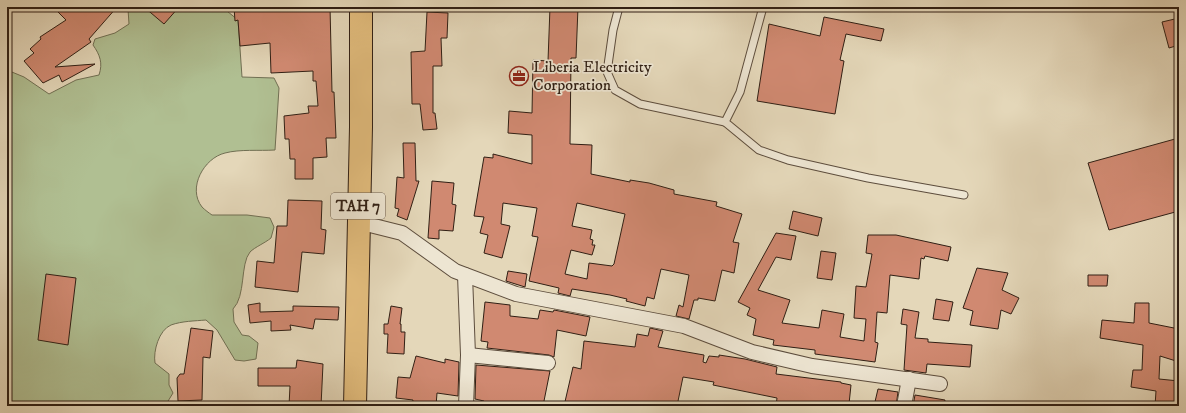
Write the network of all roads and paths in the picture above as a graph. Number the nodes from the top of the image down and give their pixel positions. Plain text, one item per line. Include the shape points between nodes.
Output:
1 (361, 7) edge
2 (619, 7) edge
3 (763, 7) edge
4 (725, 122) junction
5 (964, 195) dead end
6 (358, 222) junction
7 (465, 275) junction
8 (468, 355) junction
9 (548, 364) dead end
10 (909, 379) junction
11 (940, 384) dead end
12 (355, 406) edge
13 (466, 406) edge
14 (904, 406) edge

1 - 6 highway, TAH 7
2 - 4 lane via 607,72 615,90 640,104
3 - 4 lane via 740,92
4 - 5 lane via 759,150 788,160 868,178
6 - 7 street via 402,233 455,271
6 - 12 highway, TAH 7
7 - 8 street
7 - 10 street via 516,294 684,326 752,352 797,363
8 - 9 street
8 - 13 street
10 - 11 street
10 - 14 street

